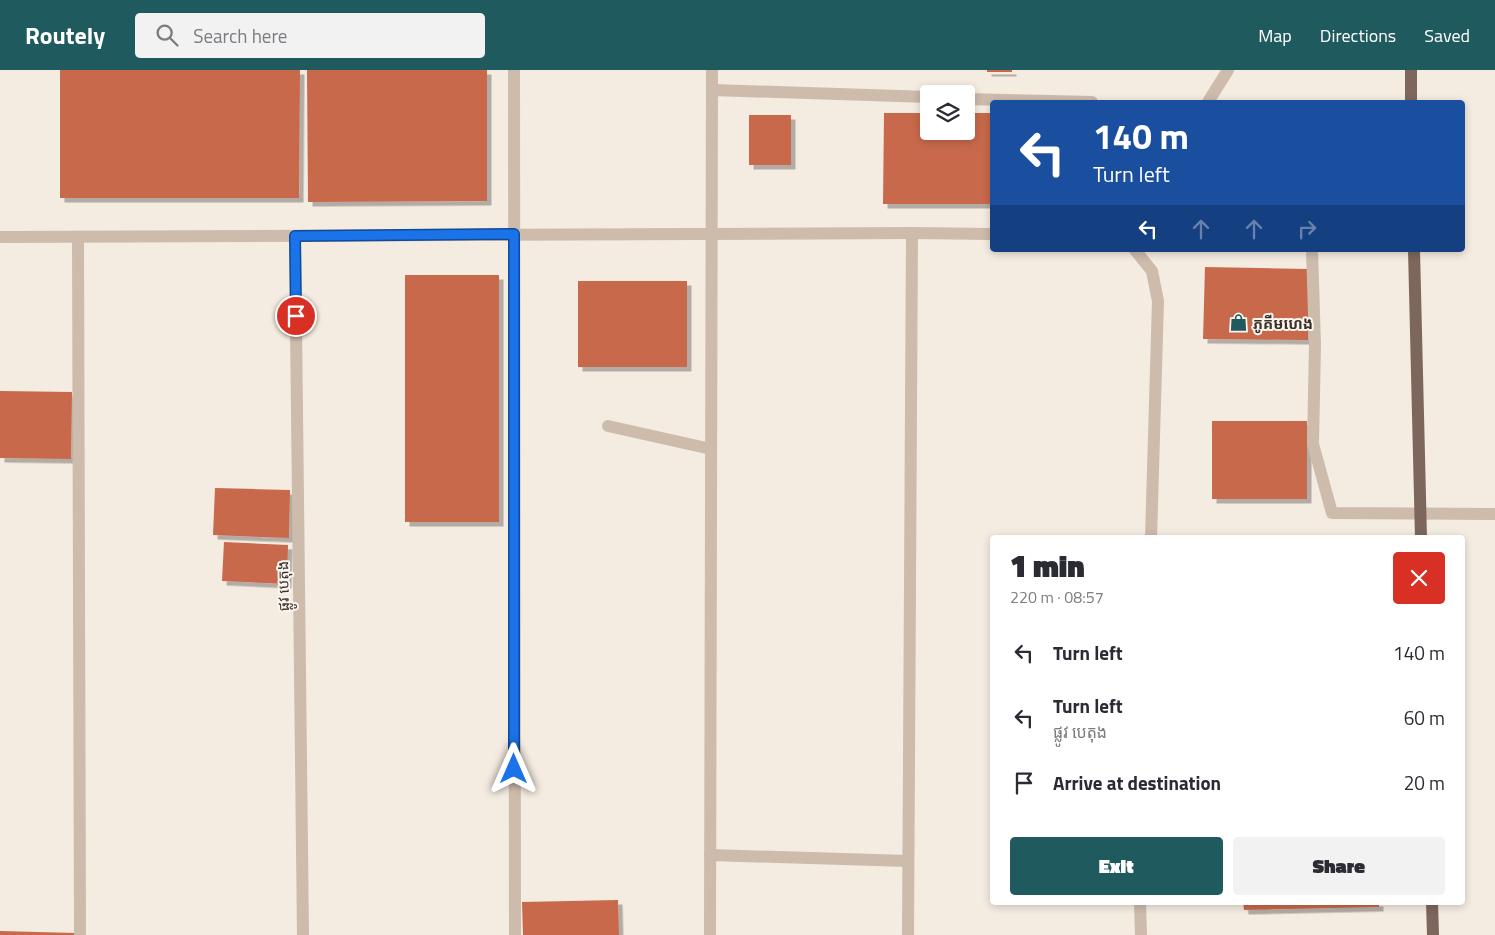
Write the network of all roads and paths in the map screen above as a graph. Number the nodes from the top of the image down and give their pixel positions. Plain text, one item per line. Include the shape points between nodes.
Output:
1 (514, 70) edge
2 (712, 70) edge
3 (1228, 70) edge
4 (1410, 70) edge
5 (712, 90) junction
6 (920, 97) edge
7 (975, 98) edge
8 (1029, 100) edge
9 (1209, 100) edge
10 (1411, 100) edge
11 (912, 233) junction
12 (514, 234) junction
13 (712, 234) junction
14 (990, 234) edge
15 (295, 236) junction
16 (0, 237) edge
17 (78, 237) junction
18 (1137, 252) edge
19 (1312, 252) edge
20 (1414, 252) edge
21 (608, 426) dead end
22 (711, 449) junction
23 (1420, 514) junction
24 (1495, 514) edge
25 (1151, 535) edge
26 (1421, 535) edge
27 (710, 855) junction
28 (908, 861) junction
29 (1140, 905) edge
30 (1432, 905) edge
31 (80, 935) edge
32 (303, 935) edge
33 (515, 935) edge
34 (710, 935) edge
35 (908, 935) edge
36 (1141, 935) edge
37 (1433, 935) edge

1 - 12 street
2 - 5 street
3 - 9 street
4 - 10 main road
5 - 6 street
5 - 13 street
7 - 8 street
11 - 13 street
11 - 14 street
11 - 28 street
12 - 13 street
12 - 15 street
12 - 33 street
13 - 22 street
15 - 17 street
15 - 32 street, ផ្លូវ បេតុង
16 - 17 street
17 - 31 street
18 - 25 street via 1152,271 1158,301
19 - 23 street via 1313,444 1332,513
20 - 23 main road
21 - 22 street
22 - 27 street
23 - 24 street
23 - 26 main road
27 - 28 street
27 - 34 street
28 - 35 street
29 - 36 street
30 - 37 main road

